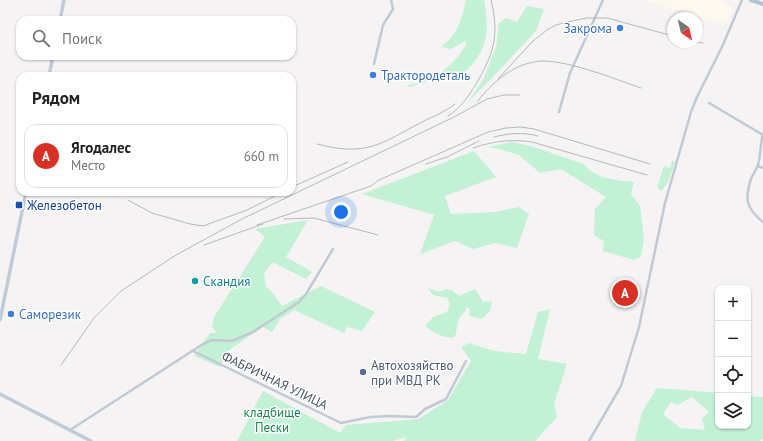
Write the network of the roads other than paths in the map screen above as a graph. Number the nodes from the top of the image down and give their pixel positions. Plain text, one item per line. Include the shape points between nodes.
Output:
1 (64, 0) edge
2 (391, 0) edge
3 (603, 0) edge
4 (742, 0) edge
5 (751, 0) edge
6 (763, 4) edge
7 (61, 16) edge
8 (52, 60) edge
9 (374, 64) dead end
10 (50, 72) edge
11 (710, 103) dead end
12 (560, 112) dead end
13 (763, 135) edge
14 (758, 166) junction
15 (763, 168) edge
16 (25, 196) edge
17 (763, 222) edge
18 (334, 249) dead end
19 (0, 320) edge
20 (193, 351) junction
21 (466, 361) dead end
22 (0, 394) edge
23 (70, 430) junction
24 (91, 441) edge
25 (589, 441) edge

1 - 7 main road
2 - 9 street via 393,9 383,25
3 - 12 street via 570,73
4 - 25 street via 691,112 665,203 639,327 622,386
5 - 6 main road
8 - 10 main road
11 - 13 street
13 - 14 street
14 - 15 street
14 - 17 street via 751,179 747,201 753,214
16 - 19 main road
18 - 20 street via 299,302 253,332 232,341 212,340
20 - 21 street, ФАБРИЧНАЯ УЛИЦА via 341,423 390,416 416,418 425,409 446,399
20 - 23 street
22 - 23 main road
23 - 24 main road

